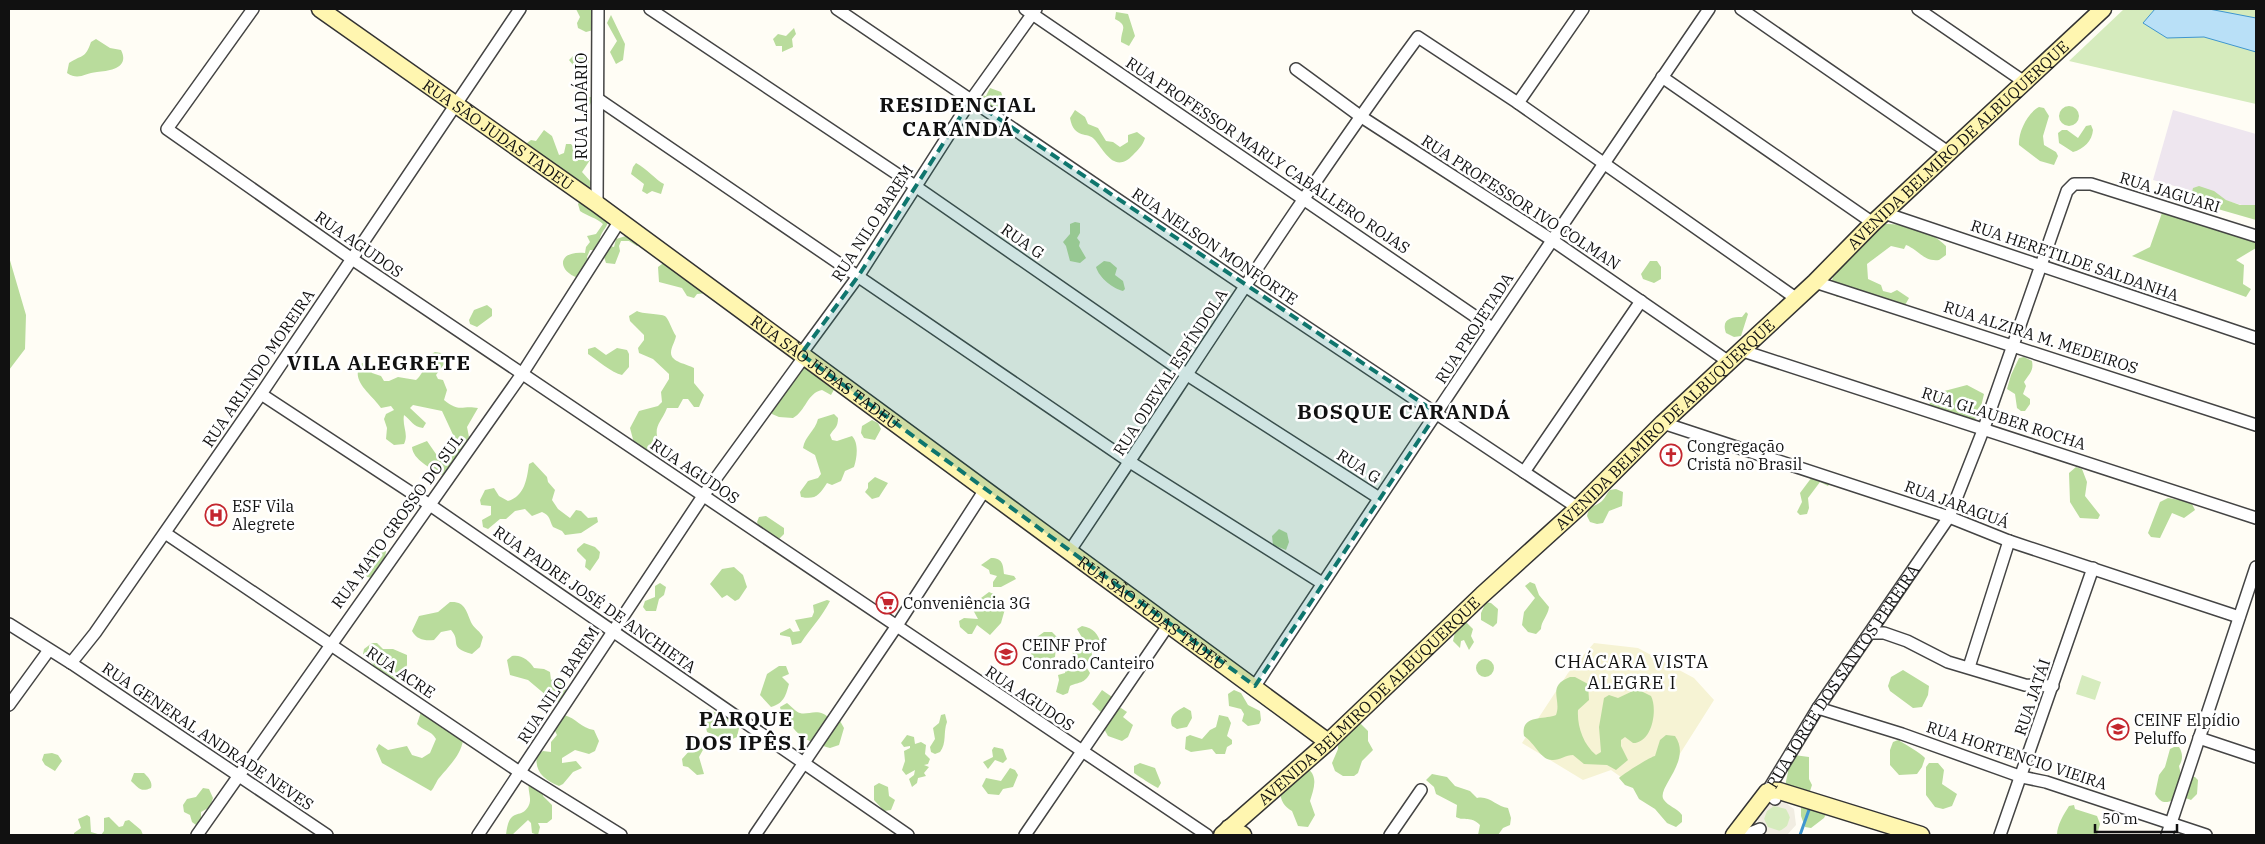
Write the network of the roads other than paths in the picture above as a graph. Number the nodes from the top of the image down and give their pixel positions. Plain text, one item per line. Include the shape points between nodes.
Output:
1 (253, 9) edge
2 (320, 9) edge
3 (520, 9) edge
4 (650, 9) edge
5 (836, 9) edge
6 (1583, 9) edge
7 (1709, 9) edge
8 (1741, 9) edge
9 (1918, 9) edge
10 (599, 10) edge
11 (1031, 10) edge
12 (2099, 10) edge
13 (1296, 69) dead end
14 (1662, 77) junction
15 (2024, 82) junction
16 (598, 98) junction
17 (971, 100) junction
18 (456, 103) junction
19 (1518, 103) junction
20 (1360, 116) junction
21 (1948, 152) junction
22 (1604, 163) junction
23 (2074, 184) joint
24 (915, 186) junction
25 (1304, 199) junction
26 (597, 204) junction
27 (1878, 218) junction
28 (619, 222) junction
29 (2256, 236) edge
30 (1552, 240) junction
31 (352, 259) junction
32 (2041, 266) junction
33 (858, 275) junction
34 (1816, 282) junction
35 (1245, 286) junction
36 (1798, 299) junction
37 (1641, 301) junction
38 (1492, 328) junction
39 (2256, 338) edge
40 (2013, 345) junction
41 (803, 355) junction
42 (1735, 356) junction
43 (522, 374) junction
44 (1186, 374) junction
45 (261, 394) junction
46 (1438, 413) junction
47 (1663, 423) junction
48 (2256, 425) edge
49 (1984, 428) junction
50 (1130, 462) junction
51 (1524, 472) junction
52 (986, 488) junction
53 (702, 496) junction
54 (1379, 498) junction
55 (430, 505) junction
56 (1578, 508) junction
57 (1949, 517) junction
58 (2256, 518) edge
59 (165, 533) junction
60 (2010, 541) junction
61 (1069, 552) junction
62 (2256, 567) edge
63 (2092, 568) junction
64 (1322, 583) junction
65 (2239, 617) junction
66 (9, 624) edge
67 (1169, 624) junction
68 (896, 627) junction
69 (612, 631) junction
70 (1872, 633) junction
71 (330, 644) junction
72 (48, 650) junction
73 (71, 663) junction
74 (1970, 667) junction
75 (1255, 686) junction
76 (2053, 686) junction
77 (9, 705) edge
78 (1818, 708) junction
79 (2199, 738) junction
80 (1328, 742) junction
81 (1082, 752) junction
82 (2256, 757) edge
83 (804, 764) junction
84 (520, 773) junction
85 (239, 776) junction
86 (2022, 777) junction
87 (1421, 790) dead end
88 (1771, 795) junction
89 (2171, 823) junction
90 (1760, 829) dead end
91 (1899, 832) edge
92 (1231, 833) edge
93 (197, 835) edge
94 (327, 835) edge
95 (478, 835) edge
96 (621, 835) edge
97 (756, 835) edge
98 (908, 835) edge
99 (1026, 835) edge
100 (1207, 835) edge
101 (1390, 835) edge
102 (1734, 835) edge
103 (1745, 835) edge
104 (1921, 835) edge
105 (2000, 835) edge
106 (2167, 835) edge
107 (2206, 835) edge

1 - 31 street, RUA AGUDOS via 167,129
2 - 18 street, RUA SÃO JUDAS TADEU
3 - 18 street, RUA ARLINDO MOREIRA
4 - 24 street, RUA G
5 - 17 street, RUA NELSON MONFORTE
6 - 19 street
7 - 14 street, RUA PROJETADA
8 - 21 street
9 - 15 street
10 - 16 street, RUA LADÁRIO
11 - 17 street, RUA NILO BAREM
11 - 25 street, RUA PROFESSOR MARLY CABALLERO ROJAS
12 - 15 street, AVENIDA BELMIRO DE ALBUQUERQUE
13 - 20 street, RUA PROFESSOR IVO COLMAN
14 - 22 street, RUA PROJETADA
14 - 27 street
15 - 21 street, AVENIDA BELMIRO DE ALBUQUERQUE
16 - 26 street, RUA LADÁRIO
16 - 33 street
17 - 24 street, RUA NILO BAREM
17 - 35 street, RUA NELSON MONFORTE
18 - 26 street, RUA SÃO JUDAS TADEU
18 - 31 street, RUA ARLINDO MOREIRA
19 - 20 street, RUA ODEVAL ESPÍNDOLA via 1418,37
19 - 22 street
20 - 25 street, RUA ODEVAL ESPÍNDOLA
20 - 30 street, RUA PROFESSOR IVO COLMAN
21 - 27 street, AVENIDA BELMIRO DE ALBUQUERQUE
22 - 30 street, RUA PROJETADA
22 - 36 street
23 - 29 street, RUA JAGUARI via 2091,184
23 - 32 street, RUA JORGE DOS SANTOS PEREIRA via 2068,191
24 - 33 street, RUA NILO BAREM
24 - 44 street, RUA G
25 - 35 street, RUA ODEVAL ESPÍNDOLA
25 - 38 street, RUA PROFESSOR MARLY CABALLERO ROJAS
26 - 28 street, RUA SÃO JUDAS TADEU
27 - 32 street, RUA HERETILDE SALDANHA
27 - 34 street, AVENIDA BELMIRO DE ALBUQUERQUE
28 - 41 street, RUA SÃO JUDAS TADEU
28 - 43 street, RUA MATO GROSSO DO SUL
30 - 37 street, RUA PROFESSOR IVO COLMAN
30 - 38 street, RUA PROJETADA
31 - 43 street, RUA AGUDOS
31 - 45 street, RUA ARLINDO MOREIRA
32 - 39 street, RUA HERETILDE SALDANHA
32 - 40 street, RUA JORGE DOS SANTOS PEREIRA
33 - 41 street, RUA NILO BAREM
33 - 50 street
34 - 36 street, AVENIDA BELMIRO DE ALBUQUERQUE
34 - 40 street, RUA ALZIRA M. MEDEIROS
35 - 44 street, RUA ODEVAL ESPÍNDOLA
35 - 46 street, RUA NELSON MONFORTE
36 - 42 street, AVENIDA BELMIRO DE ALBUQUERQUE
37 - 42 street, RUA PROFESSOR IVO COLMAN
37 - 51 street
38 - 46 street, RUA PROJETADA
40 - 48 street, RUA ALZIRA M. MEDEIROS
40 - 49 street, RUA JORGE DOS SANTOS PEREIRA
41 - 52 street, RUA SÃO JUDAS TADEU
41 - 53 street, RUA NILO BAREM
42 - 47 street, AVENIDA BELMIRO DE ALBUQUERQUE
42 - 49 street, RUA GLAUBER ROCHA
43 - 53 street, RUA AGUDOS
43 - 55 street, RUA MATO GROSSO DO SUL
44 - 50 street, RUA ODEVAL ESPÍNDOLA
44 - 54 street, RUA G
45 - 55 street, RUA PADRE JOSÉ DE ANCHIETA
45 - 59 street, RUA ARLINDO MOREIRA
46 - 51 street, RUA NELSON MONFORTE
46 - 54 street, RUA PROJETADA
47 - 56 street, AVENIDA BELMIRO DE ALBUQUERQUE
47 - 57 street, RUA JARAGUÁ
49 - 57 street, RUA JORGE DOS SANTOS PEREIRA
49 - 58 street, RUA GLAUBER ROCHA
50 - 61 street, RUA ODEVAL ESPÍNDOLA
50 - 64 street
51 - 56 street, RUA NELSON MONFORTE
52 - 61 street, RUA SÃO JUDAS TADEU
52 - 68 street
53 - 68 street, RUA AGUDOS
53 - 69 street, RUA NILO BAREM
54 - 64 street, RUA PROJETADA
55 - 69 street, RUA PADRE JOSÉ DE ANCHIETA
55 - 71 street, RUA MATO GROSSO DO SUL
56 - 80 street, AVENIDA BELMIRO DE ALBUQUERQUE
57 - 60 street, RUA JARAGUÁ
57 - 70 street, RUA JORGE DOS SANTOS PEREIRA
59 - 71 street, RUA ACRE
59 - 73 street, RUA ARLINDO MOREIRA
60 - 63 street, RUA JARAGUÁ
60 - 74 street
61 - 67 street, RUA SÃO JUDAS TADEU
62 - 65 street
63 - 65 street, RUA JARAGUÁ
63 - 76 street, RUA JATÁI
64 - 75 street, RUA PROJETADA
65 - 79 street
66 - 72 street
67 - 75 street, RUA SÃO JUDAS TADEU
67 - 81 street
68 - 81 street, RUA AGUDOS
68 - 83 street
69 - 83 street, RUA PADRE JOSÉ DE ANCHIETA
69 - 84 street, RUA NILO BAREM
70 - 74 street via 1884,633 1948,662
70 - 78 street, RUA JORGE DOS SANTOS PEREIRA
71 - 84 street, RUA ACRE
71 - 85 street, RUA MATO GROSSO DO SUL
72 - 73 street
72 - 77 street
73 - 85 street, RUA GENERAL ANDRADE NEVES
74 - 76 street via 2025,685
75 - 80 street, RUA SÃO JUDAS TADEU
76 - 86 street, RUA JATÁI
78 - 86 street, RUA HORTENCIO VIEIRA
78 - 88 street, RUA JORGE DOS SANTOS PEREIRA
79 - 82 street
79 - 89 street
80 - 92 street, AVENIDA BELMIRO DE ALBUQUERQUE
81 - 99 street
81 - 100 street, RUA AGUDOS
83 - 97 street
83 - 98 street, RUA PADRE JOSÉ DE ANCHIETA
84 - 95 street, RUA NILO BAREM
84 - 96 street, RUA ACRE
85 - 93 street, RUA MATO GROSSO DO SUL
85 - 94 street, RUA GENERAL ANDRADE NEVES
86 - 89 street, RUA HORTENCIO VIEIRA
86 - 105 street, RUA JATÁI
87 - 101 street
88 - 91 street via 1782,790
88 - 102 street, RUA JORGE DOS SANTOS PEREIRA
89 - 106 street
89 - 107 street, RUA HORTENCIO VIEIRA
90 - 103 street
91 - 104 street

